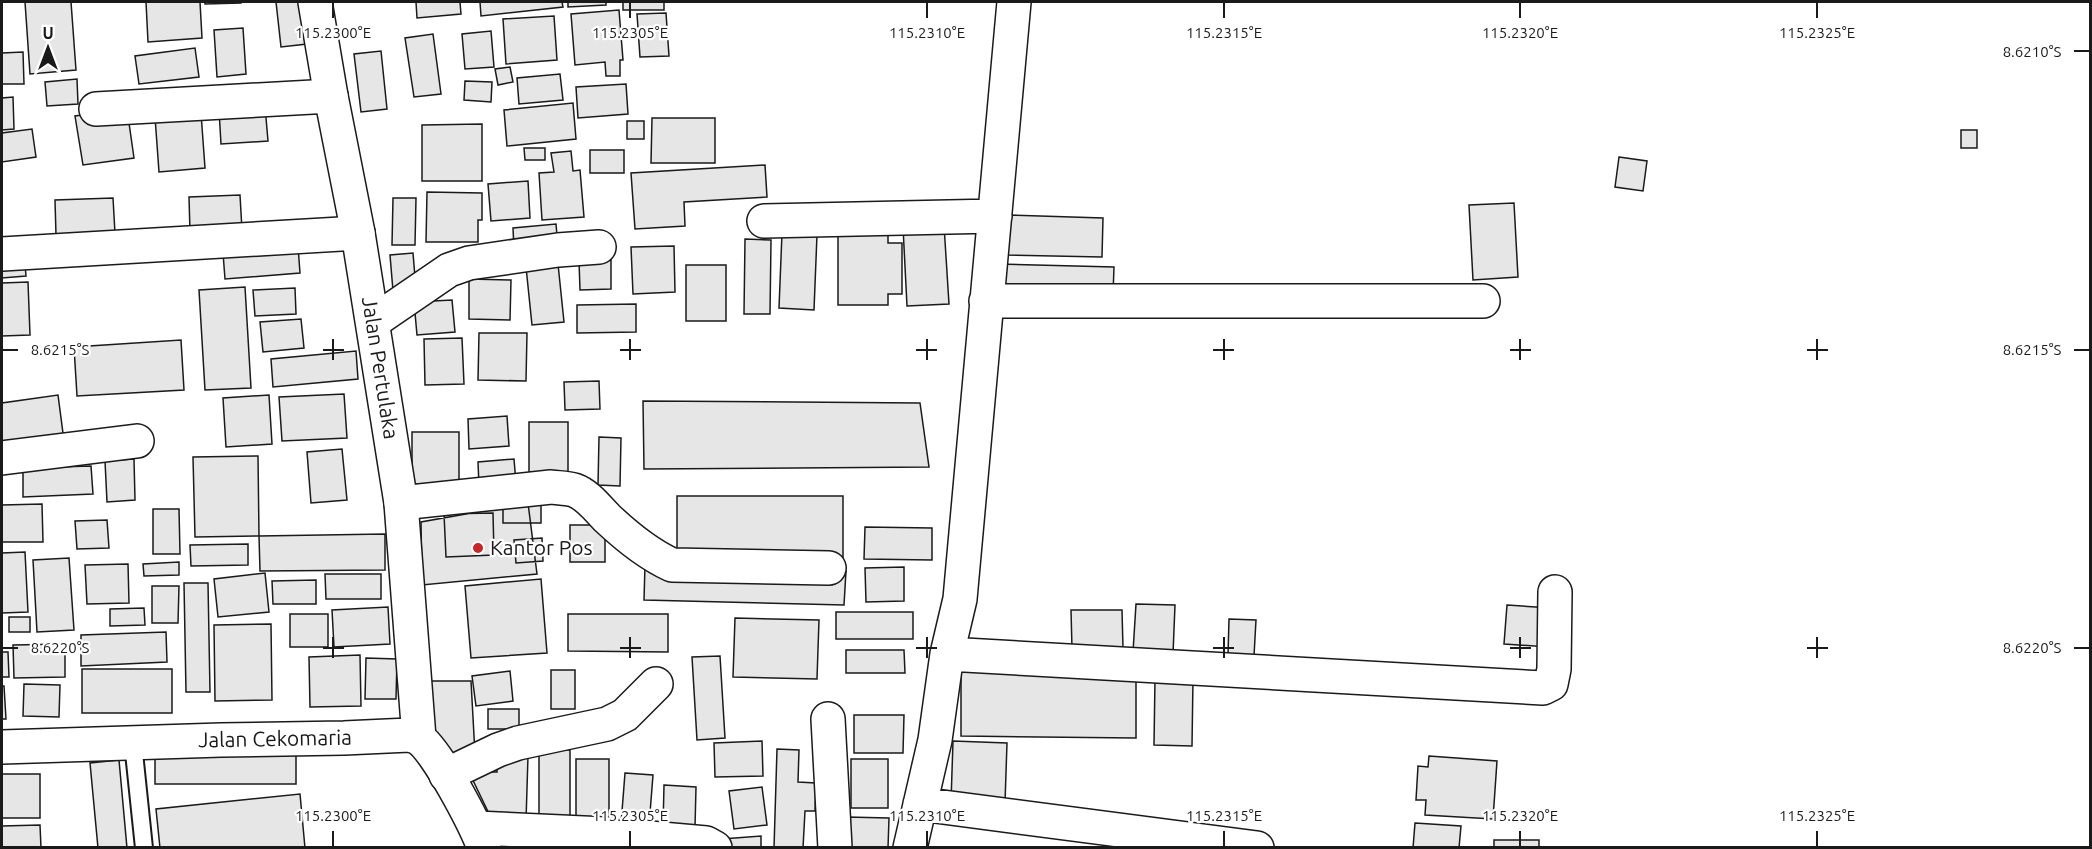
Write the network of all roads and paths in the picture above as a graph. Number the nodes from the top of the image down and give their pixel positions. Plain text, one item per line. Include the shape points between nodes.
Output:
1 (315, 2) edge
2 (1014, 2) edge
3 (330, 96) junction
4 (96, 109) dead end
5 (987, 216) junction
6 (764, 221) dead end
7 (358, 233) junction
8 (599, 247) dead end
9 (2, 254) edge
10 (986, 301) junction
11 (1483, 301) dead end
12 (373, 322) junction
13 (137, 441) dead end
14 (2, 458) edge
15 (401, 503) junction
16 (829, 568) dead end
17 (1555, 592) dead end
18 (947, 654) junction
19 (656, 684) dead end
20 (828, 719) dead end
21 (419, 738) junction
22 (134, 743) junction
23 (2, 747) edge
24 (446, 775) junction
25 (920, 804) junction
26 (480, 838) edge
27 (715, 847) edge
28 (144, 848) edge
29 (835, 848) edge
30 (910, 848) edge
31 (1257, 848) edge

1 - 3 street, Jalan Pertulaka
2 - 5 street
3 - 4 street
3 - 7 street, Jalan Pertulaka
5 - 6 street
5 - 10 street
7 - 9 street
7 - 12 street, Jalan Pertulaka
8 - 12 street via 469,263 449,270
10 - 11 street
10 - 18 street via 960,599
12 - 15 street, Jalan Pertulaka
13 - 14 street
15 - 16 street via 551,487 574,490 637,543 672,565
15 - 21 street, Jalan Pertulaka
17 - 18 street via 1554,669 1551,684 1544,688
18 - 25 street via 935,740
19 - 24 street via 626,715 607,724 518,743
20 - 29 street
21 - 22 street, Jalan Cekomaria via 409,735
21 - 24 street
22 - 23 street, Jalan Cekomaria
22 - 28 lane
24 - 26 street
25 - 30 street
25 - 31 street
26 - 27 street via 605,834

